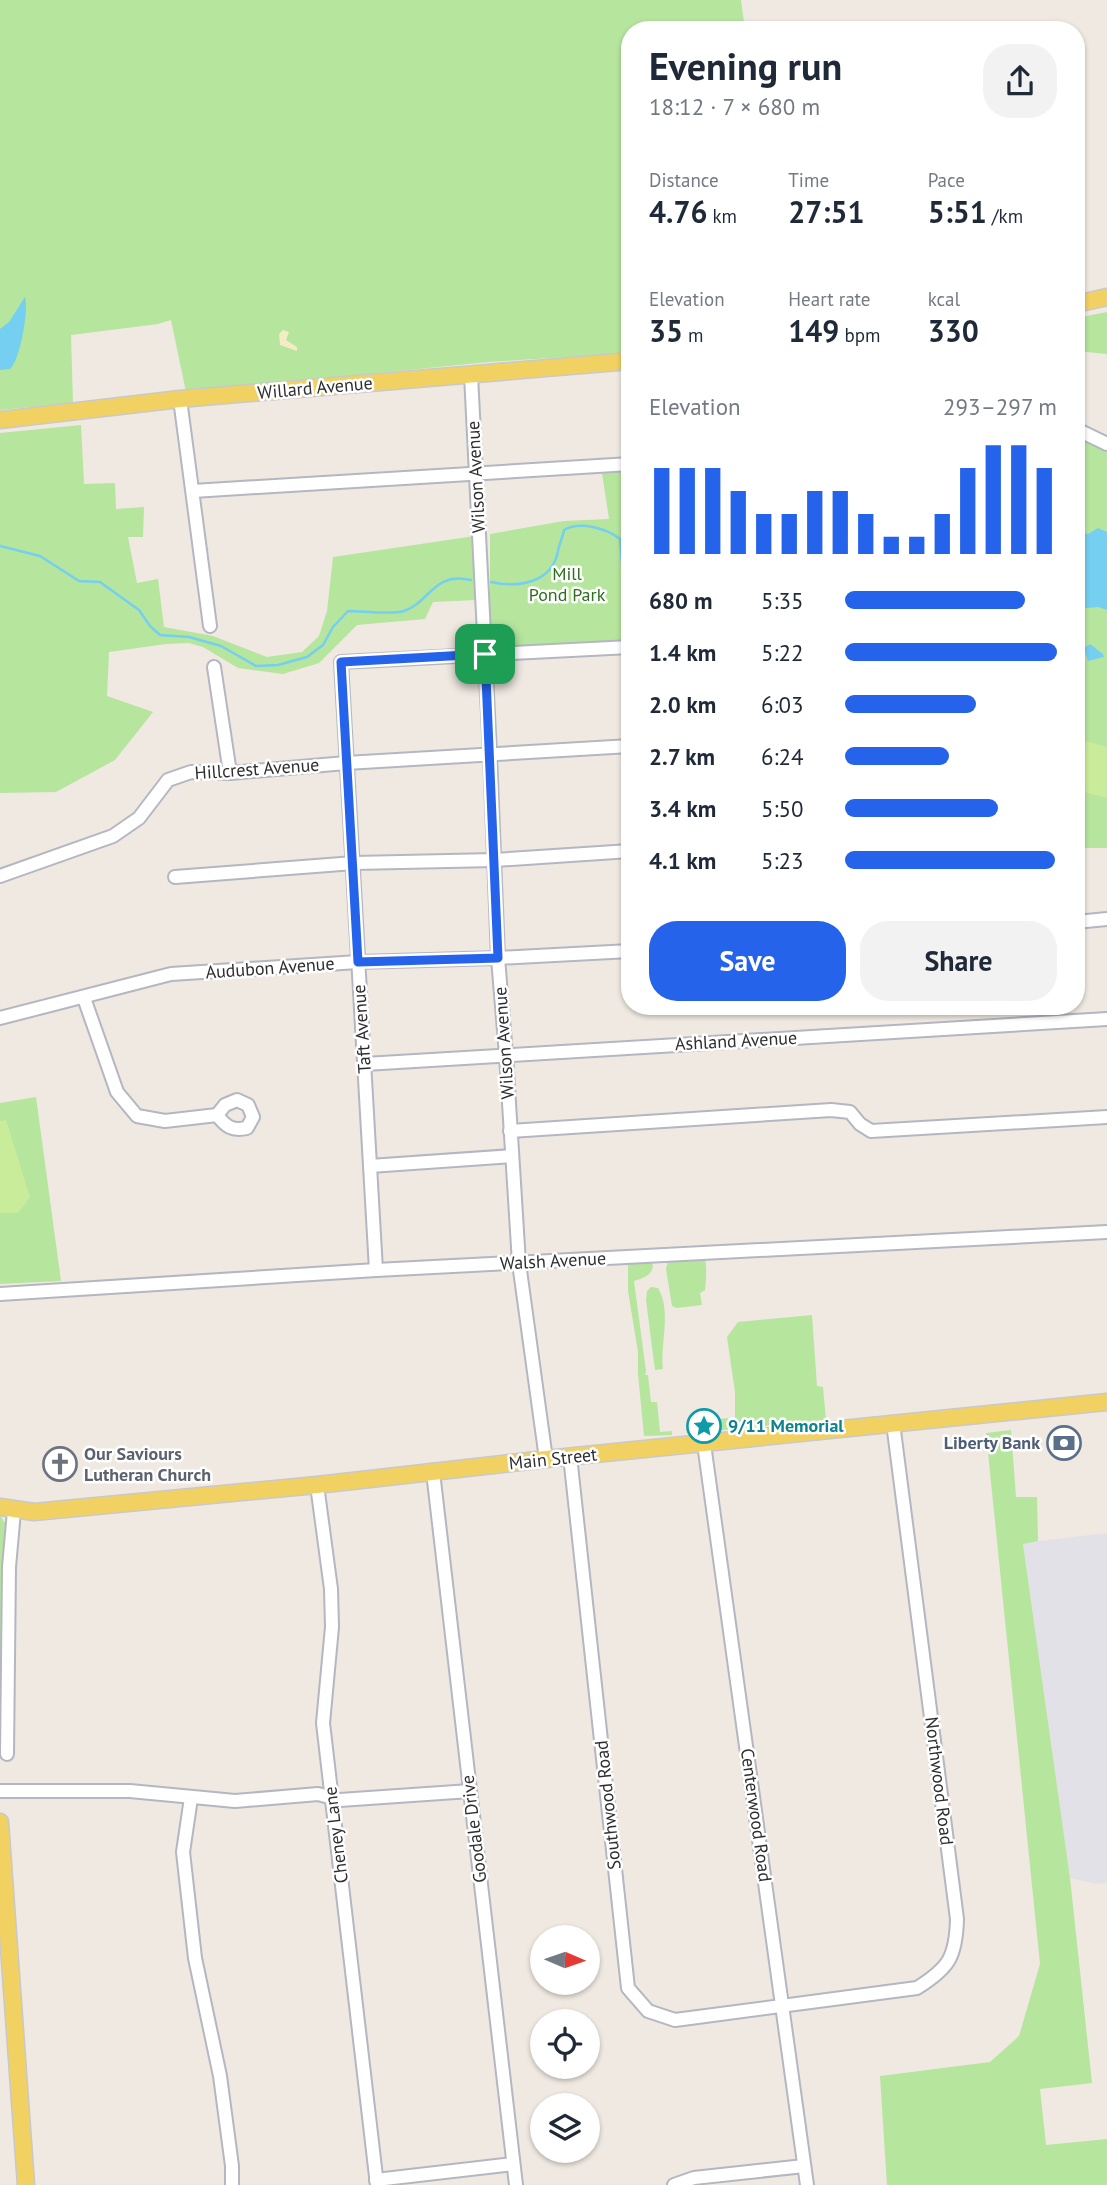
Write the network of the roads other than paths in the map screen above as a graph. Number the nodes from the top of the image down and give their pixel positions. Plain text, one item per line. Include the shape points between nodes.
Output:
1 (1107, 297) edge
2 (1085, 302) edge
3 (621, 362) edge
4 (471, 375) junction
5 (180, 400) junction
6 (0, 420) edge
7 (1085, 433) edge
8 (1107, 444) edge
9 (621, 464) edge
10 (476, 472) junction
11 (192, 491) junction
12 (210, 626) dead end
13 (621, 647) edge
14 (485, 654) junction
15 (214, 667) dead end
16 (621, 747) edge
17 (490, 754) junction
18 (346, 763) junction
19 (230, 773) junction
20 (621, 851) edge
21 (495, 860) junction
22 (354, 863) junction
23 (0, 876) edge
24 (175, 877) dead end
25 (1107, 919) edge
26 (1085, 921) edge
27 (621, 951) edge
28 (498, 958) junction
29 (358, 962) junction
30 (84, 998) junction
31 (0, 1018) edge
32 (1107, 1019) edge
33 (506, 1055) junction
34 (365, 1064) junction
35 (217, 1115) dead end
36 (1107, 1117) edge
37 (510, 1131) junction
38 (512, 1156) junction
39 (370, 1166) junction
40 (1107, 1232) edge
41 (519, 1263) junction
42 (376, 1270) junction
43 (0, 1294) edge
44 (1107, 1402) edge
45 (893, 1423) junction
46 (704, 1444) junction
47 (570, 1456) junction
48 (546, 1459) junction
49 (433, 1472) junction
50 (317, 1485) junction
51 (7, 1509) edge
52 (4, 1703) edge
53 (7, 1754) dead end
54 (0, 1791) edge
55 (470, 1791) junction
56 (331, 1797) junction
57 (191, 1798) junction
58 (0, 1822) edge
59 (783, 2007) junction
60 (513, 2164) junction
61 (804, 2166) junction
62 (377, 2183) edge
63 (26, 2185) edge
64 (232, 2185) edge
65 (516, 2185) edge
66 (674, 2185) edge
67 (807, 2185) edge

1 - 2 main road
3 - 4 main road, Willard Avenue
4 - 5 main road, Willard Avenue
4 - 10 street, Wilson Avenue
5 - 6 main road, Willard Avenue
5 - 11 street
7 - 8 street
9 - 10 street
10 - 11 street
10 - 14 street, Wilson Avenue
11 - 12 street
13 - 14 street
14 - 17 street, Wilson Avenue
14 - 18 street, Taft Avenue via 341,662
15 - 19 street
16 - 17 street, Hillcrest Avenue
17 - 18 street, Hillcrest Avenue
17 - 21 street, Wilson Avenue
18 - 19 street, Hillcrest Avenue
18 - 22 street, Taft Avenue
19 - 23 street, Hillcrest Avenue via 191,772 168,780 139,818 113,836
20 - 21 street
21 - 22 street
21 - 28 street, Wilson Avenue
22 - 24 street
22 - 29 street, Taft Avenue
25 - 26 street
27 - 28 street, Audubon Avenue
28 - 29 street, Audubon Avenue
28 - 33 street, Wilson Avenue
29 - 30 street, Audubon Avenue via 171,974
29 - 34 street, Taft Avenue
30 - 31 street, Audubon Avenue
30 - 35 street via 117,1092 137,1116 166,1121
32 - 33 street, Ashland Avenue
33 - 34 street, Ashland Avenue
33 - 37 street, Wilson Avenue
34 - 39 street, Taft Avenue
36 - 37 street via 871,1131 850,1112 831,1110
37 - 38 street, Wilson Avenue
38 - 39 street
38 - 41 street, Wilson Avenue
39 - 42 street, Taft Avenue
40 - 41 street, Walsh Avenue
41 - 42 street, Walsh Avenue
41 - 48 street, Wilson Avenue
42 - 43 street, Walsh Avenue
44 - 45 main road, Main Street
45 - 46 main road, Main Street
45 - 59 street, Northwood Road via 957,1919 956,1944 948,1963 917,1989
46 - 47 main road, Main Street
46 - 59 street, Centerwood Road
47 - 48 main road, Main Street
47 - 59 street, Southwood Road via 628,1988 648,2011 675,2020
48 - 49 main road, Main Street
49 - 50 main road, Main Street
49 - 55 street, Goodale Drive
50 - 51 main road, Main Street via 34,1512
50 - 56 street, Cheney Lane via 331,1589 323,1723
51 - 52 street
52 - 53 street
54 - 57 street via 130,1791
55 - 56 street
55 - 60 street, Goodale Drive
56 - 57 street
56 - 62 street, Cheney Lane
57 - 64 street via 183,1852 195,1958 220,2076
58 - 63 main road
59 - 61 street, Centerwood Road
60 - 62 street
60 - 65 street, Goodale Drive
61 - 66 street via 694,2178
61 - 67 street, Centerwood Road

